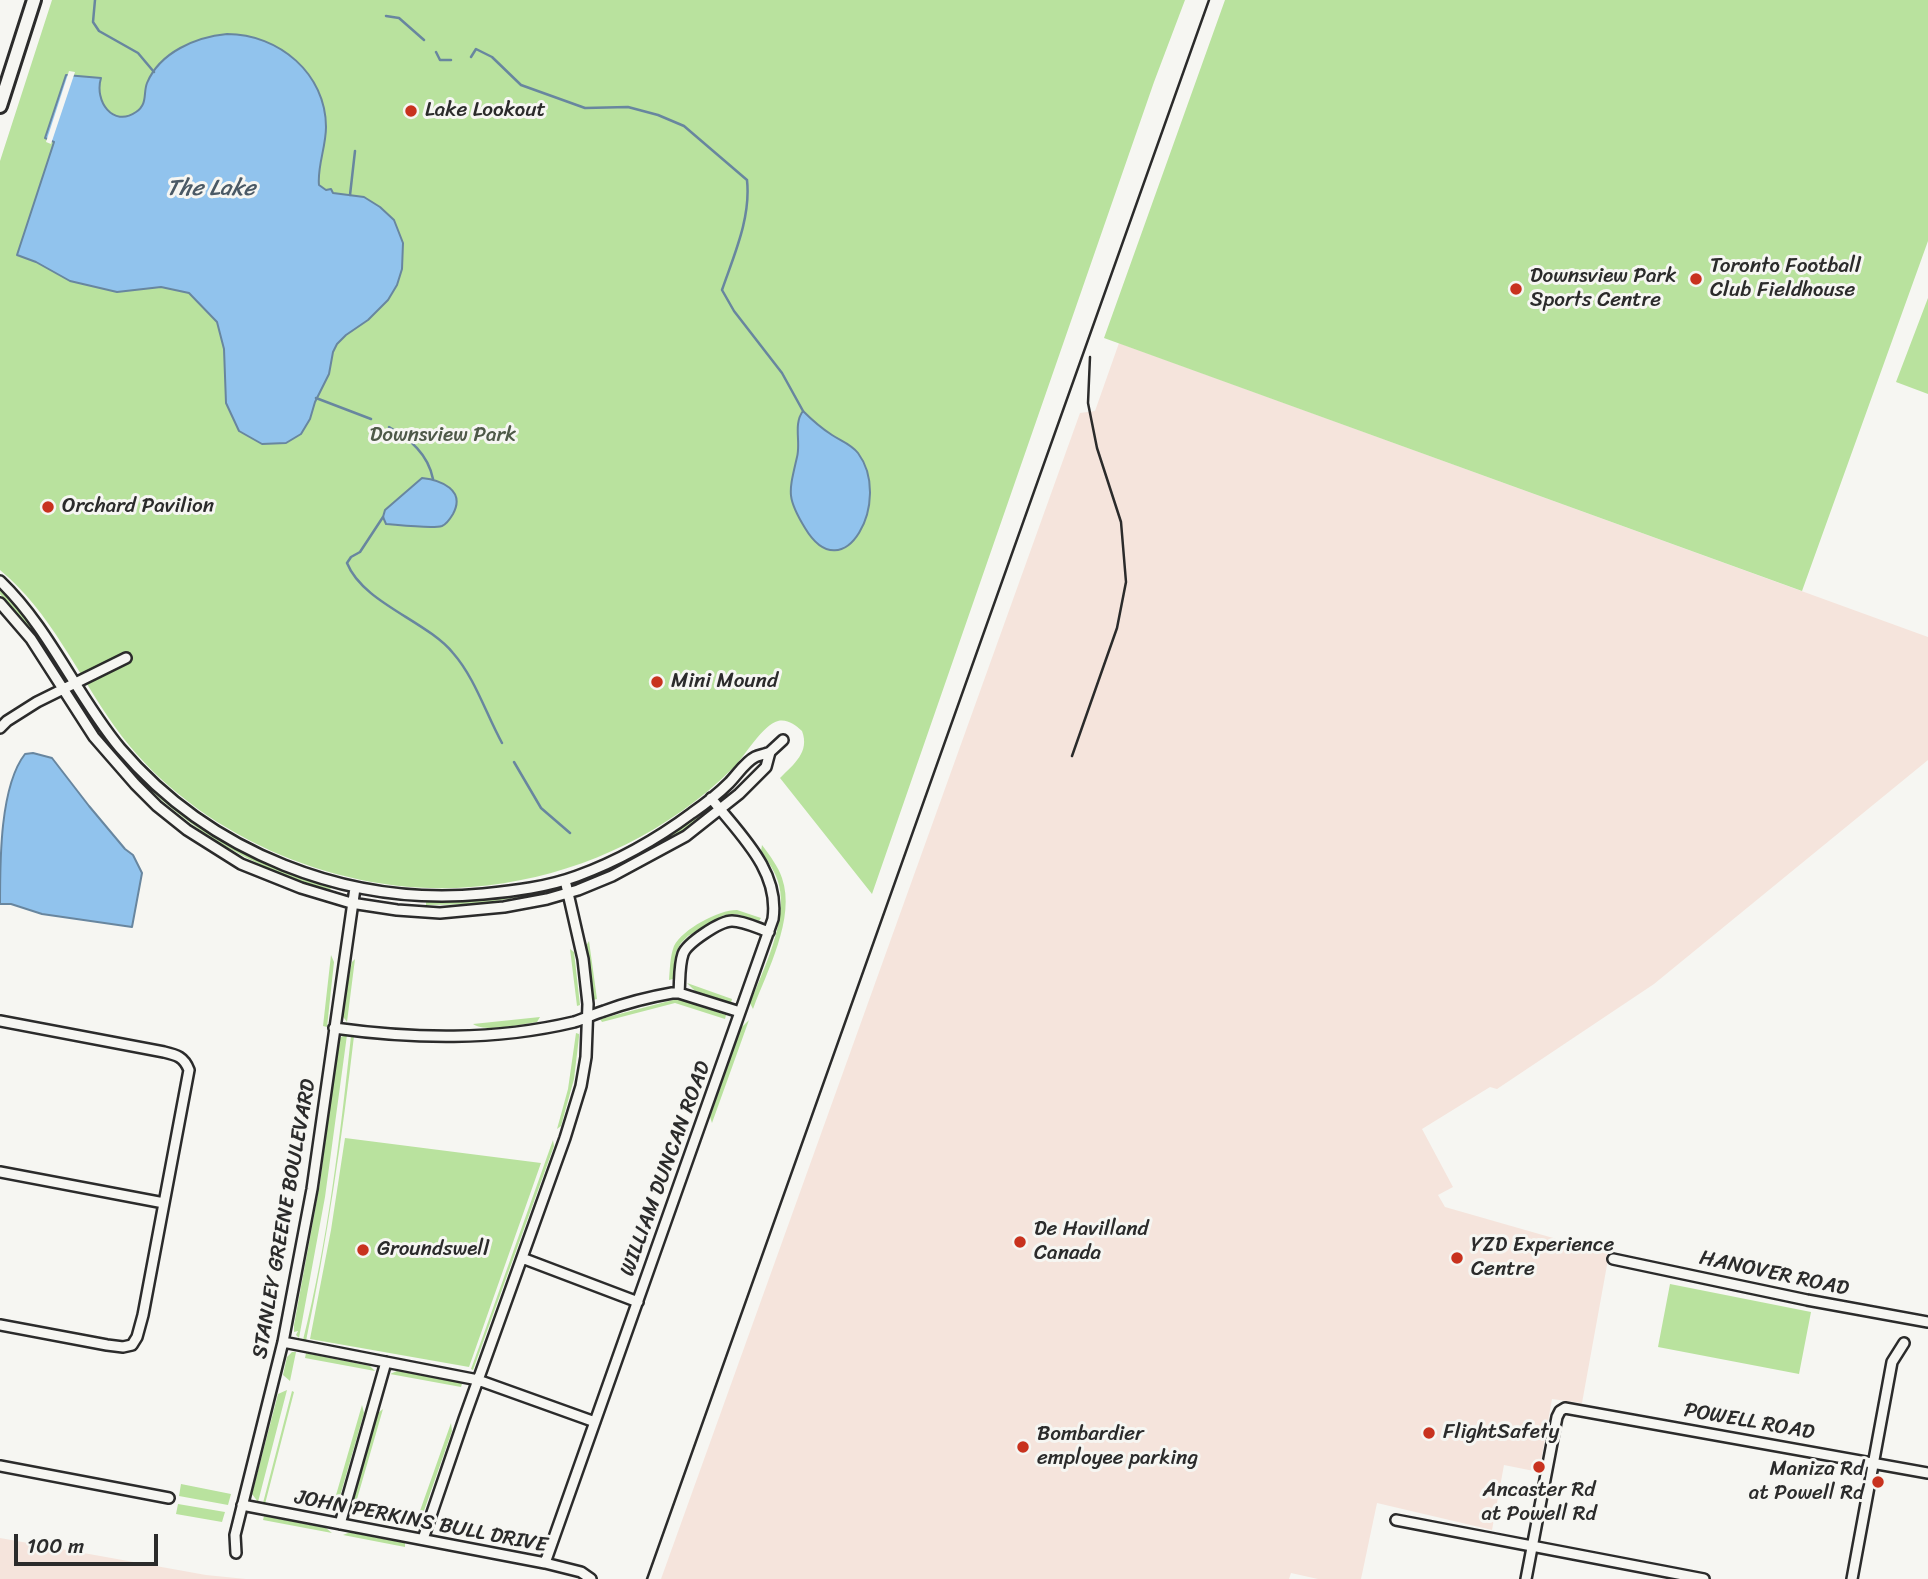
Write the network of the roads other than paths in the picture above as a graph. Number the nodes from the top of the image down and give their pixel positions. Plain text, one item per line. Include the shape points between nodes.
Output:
1 (34, 0) edge
2 (0, 106) edge
3 (0, 581) edge
4 (0, 603) edge
5 (126, 658) dead end
6 (75, 685) junction
7 (64, 690) junction
8 (0, 728) edge
9 (783, 740) dead end
10 (770, 752) junction
11 (711, 798) junction
12 (721, 810) junction
13 (565, 880) junction
14 (355, 888) junction
15 (569, 893) junction
16 (352, 903) junction
17 (769, 932) junction
18 (679, 993) junction
19 (740, 1012) junction
20 (588, 1017) junction
21 (0, 1021) edge
22 (334, 1028) junction
23 (0, 1171) edge
24 (164, 1203) junction
25 (522, 1258) junction
26 (1613, 1259) dead end
27 (638, 1302) junction
28 (1928, 1322) edge
29 (0, 1325) edge
30 (284, 1342) junction
31 (1904, 1343) dead end
32 (386, 1362) junction
33 (478, 1380) junction
34 (595, 1422) junction
35 (1873, 1462) junction
36 (0, 1466) edge
37 (1928, 1473) edge
38 (169, 1498) dead end
39 (242, 1505) junction
40 (1396, 1520) dead end
41 (340, 1524) junction
42 (423, 1539) junction
43 (1532, 1547) junction
44 (236, 1553) dead end
45 (545, 1563) junction
46 (591, 1579) edge
47 (1526, 1579) edge
48 (1704, 1579) edge
49 (1852, 1579) edge

1 - 2 main road
3 - 6 street via 33,616
4 - 7 street via 31,639
5 - 6 street
6 - 7 street
6 - 14 street via 122,750 198,819 271,861
7 - 8 street via 21,711
7 - 16 street via 112,760 187,830 266,876
9 - 10 street
10 - 11 street via 754,757
10 - 12 street via 766,767
11 - 12 street, WILLIAM DUNCAN ROAD
11 - 13 street via 654,839
12 - 15 street via 687,836
12 - 17 street, WILLIAM DUNCAN ROAD via 767,871 774,910
13 - 14 street via 441,897
13 - 15 street
14 - 16 street, STANLEY GREENE BOULEVARD
15 - 16 street via 503,907 440,913
15 - 20 street via 583,959
16 - 22 street, STANLEY GREENE BOULEVARD
17 - 18 street via 723,922 683,953
17 - 19 street, WILLIAM DUNCAN ROAD
18 - 19 street
18 - 20 street
19 - 27 street, WILLIAM DUNCAN ROAD
20 - 22 street via 543,1028 463,1037
20 - 25 street via 576,1105
21 - 24 street via 164,1052 185,1061 189,1070
22 - 30 street, STANLEY GREENE BOULEVARD via 312,1189
23 - 24 street
24 - 29 street via 143,1315 132,1345 115,1346
25 - 27 street
25 - 33 street
26 - 28 street, HANOVER ROAD
27 - 34 street, WILLIAM DUNCAN ROAD
30 - 32 street
30 - 39 street, STANLEY GREENE BOULEVARD
31 - 35 street via 1892,1362
32 - 33 street
32 - 41 street
33 - 34 street
33 - 42 street
34 - 45 street, WILLIAM DUNCAN ROAD
35 - 37 street, POWELL ROAD
35 - 43 street, POWELL ROAD via 1563,1408 1557,1417
35 - 49 street
36 - 38 street
39 - 41 street, JOHN PERKINS BULL DRIVE
39 - 44 street, STANLEY GREENE BOULEVARD
40 - 43 street
41 - 42 street, JOHN PERKINS BULL DRIVE
42 - 45 street, JOHN PERKINS BULL DRIVE
43 - 47 street
43 - 48 street
45 - 46 street, JOHN PERKINS BULL DRIVE

